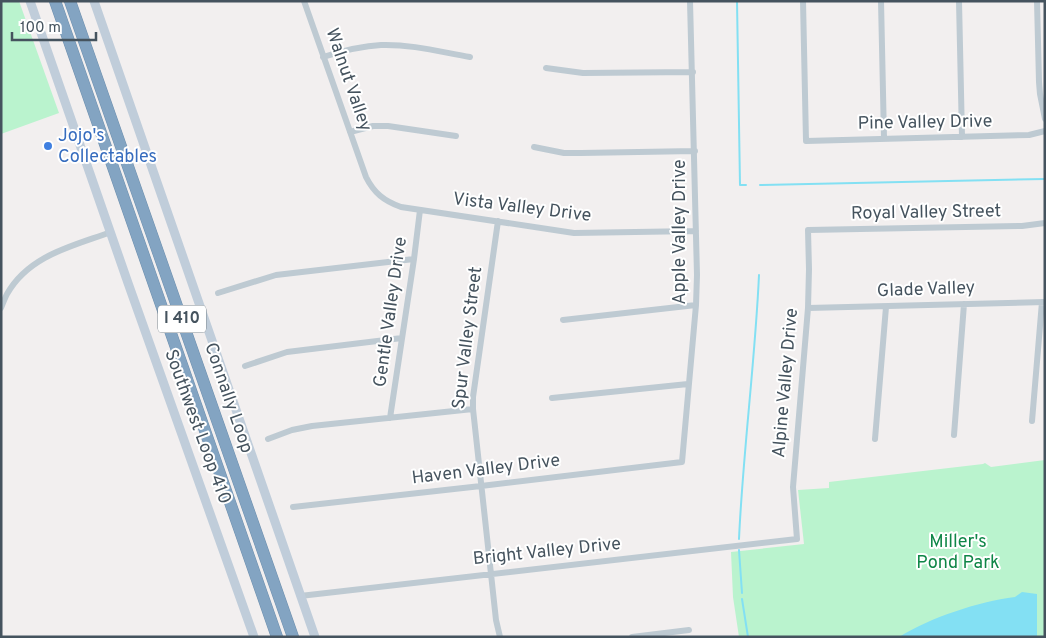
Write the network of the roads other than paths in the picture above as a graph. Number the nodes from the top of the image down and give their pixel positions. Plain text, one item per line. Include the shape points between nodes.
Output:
1 (30, 1) edge
2 (55, 1) edge
3 (70, 1) edge
4 (94, 1) edge
5 (304, 1) edge
6 (690, 1) edge
7 (803, 1) edge
8 (880, 1) edge
9 (959, 1) edge
10 (1037, 1) edge
11 (324, 57) junction
12 (470, 57) dead end
13 (546, 68) dead end
14 (693, 72) junction
15 (1045, 119) edge
16 (1045, 130) edge
17 (350, 132) junction
18 (456, 136) dead end
19 (962, 137) junction
20 (884, 138) junction
21 (534, 147) dead end
22 (694, 152) junction
23 (363, 169) joint
24 (420, 210) junction
25 (498, 221) junction
26 (1045, 223) edge
27 (808, 230) joint
28 (696, 231) junction
29 (111, 232) junction
30 (414, 259) junction
31 (218, 293) dead end
32 (1043, 302) edge
33 (964, 304) junction
34 (696, 306) junction
35 (886, 306) junction
36 (1, 308) edge
37 (808, 308) junction
38 (563, 320) dead end
39 (402, 338) junction
40 (245, 366) dead end
41 (688, 384) junction
42 (552, 398) dead end
43 (473, 409) junction
44 (390, 418) junction
45 (1032, 421) dead end
46 (954, 435) dead end
47 (268, 439) dead end
48 (875, 439) dead end
49 (682, 462) joint
50 (481, 486) junction
51 (293, 507) dead end
52 (797, 539) joint
53 (491, 574) junction
54 (300, 596) junction
55 (689, 630) dead end
56 (254, 637) edge
57 (277, 637) edge
58 (293, 637) edge
59 (315, 637) edge
60 (500, 637) edge
61 (632, 637) edge

1 - 29 main road, Southwest Loop 410
2 - 57 highway, Connally Loop / I 410
3 - 58 highway, Connally Loop / I 410
4 - 54 main road
5 - 11 street, Walnut Valley
6 - 14 street, Apple Valley Drive
7 - 20 street, Pine Valley Drive via 806,141
8 - 20 street
9 - 19 street
10 - 15 street via 1040,94
11 - 12 street via 363,47 396,45
11 - 17 street, Walnut Valley
13 - 14 street via 583,73
14 - 22 street, Apple Valley Drive
16 - 19 street, Pine Valley Drive via 1029,136
17 - 18 street via 388,126
17 - 23 street, Walnut Valley
19 - 20 street, Pine Valley Drive
21 - 22 street via 564,153
22 - 28 street, Apple Valley Drive
23 - 24 street, Vista Valley Drive via 370,186 383,198 401,207
24 - 25 street, Vista Valley Drive
24 - 30 street, Gentle Valley Drive
25 - 28 street, Vista Valley Drive via 574,233
25 - 43 street, Spur Valley Street
26 - 27 street, Royal Valley Street
27 - 37 street, Alpine Valley Drive
28 - 34 street, Apple Valley Drive
29 - 36 street via 38,261 17,280
29 - 56 main road, Southwest Loop 410
30 - 31 street via 276,275
30 - 39 street, Gentle Valley Drive
32 - 33 street, Glade Valley
32 - 45 street
33 - 35 street, Glade Valley
33 - 46 street
34 - 38 street
34 - 41 street, Apple Valley Drive
35 - 37 street, Glade Valley
35 - 48 street
37 - 52 street, Alpine Valley Drive via 793,487
39 - 40 street via 287,352
39 - 44 street, Gentle Valley Drive
41 - 42 street
41 - 49 street, Apple Valley Drive
43 - 44 street
43 - 50 street, Spur Valley Street
44 - 47 street via 312,426
49 - 50 street, Haven Valley Drive
50 - 51 street, Haven Valley Drive
50 - 53 street, Spur Valley Street
52 - 53 street, Bright Valley Drive
53 - 54 street, Bright Valley Drive
53 - 60 street, Spur Valley Street
54 - 59 main road
55 - 61 street

